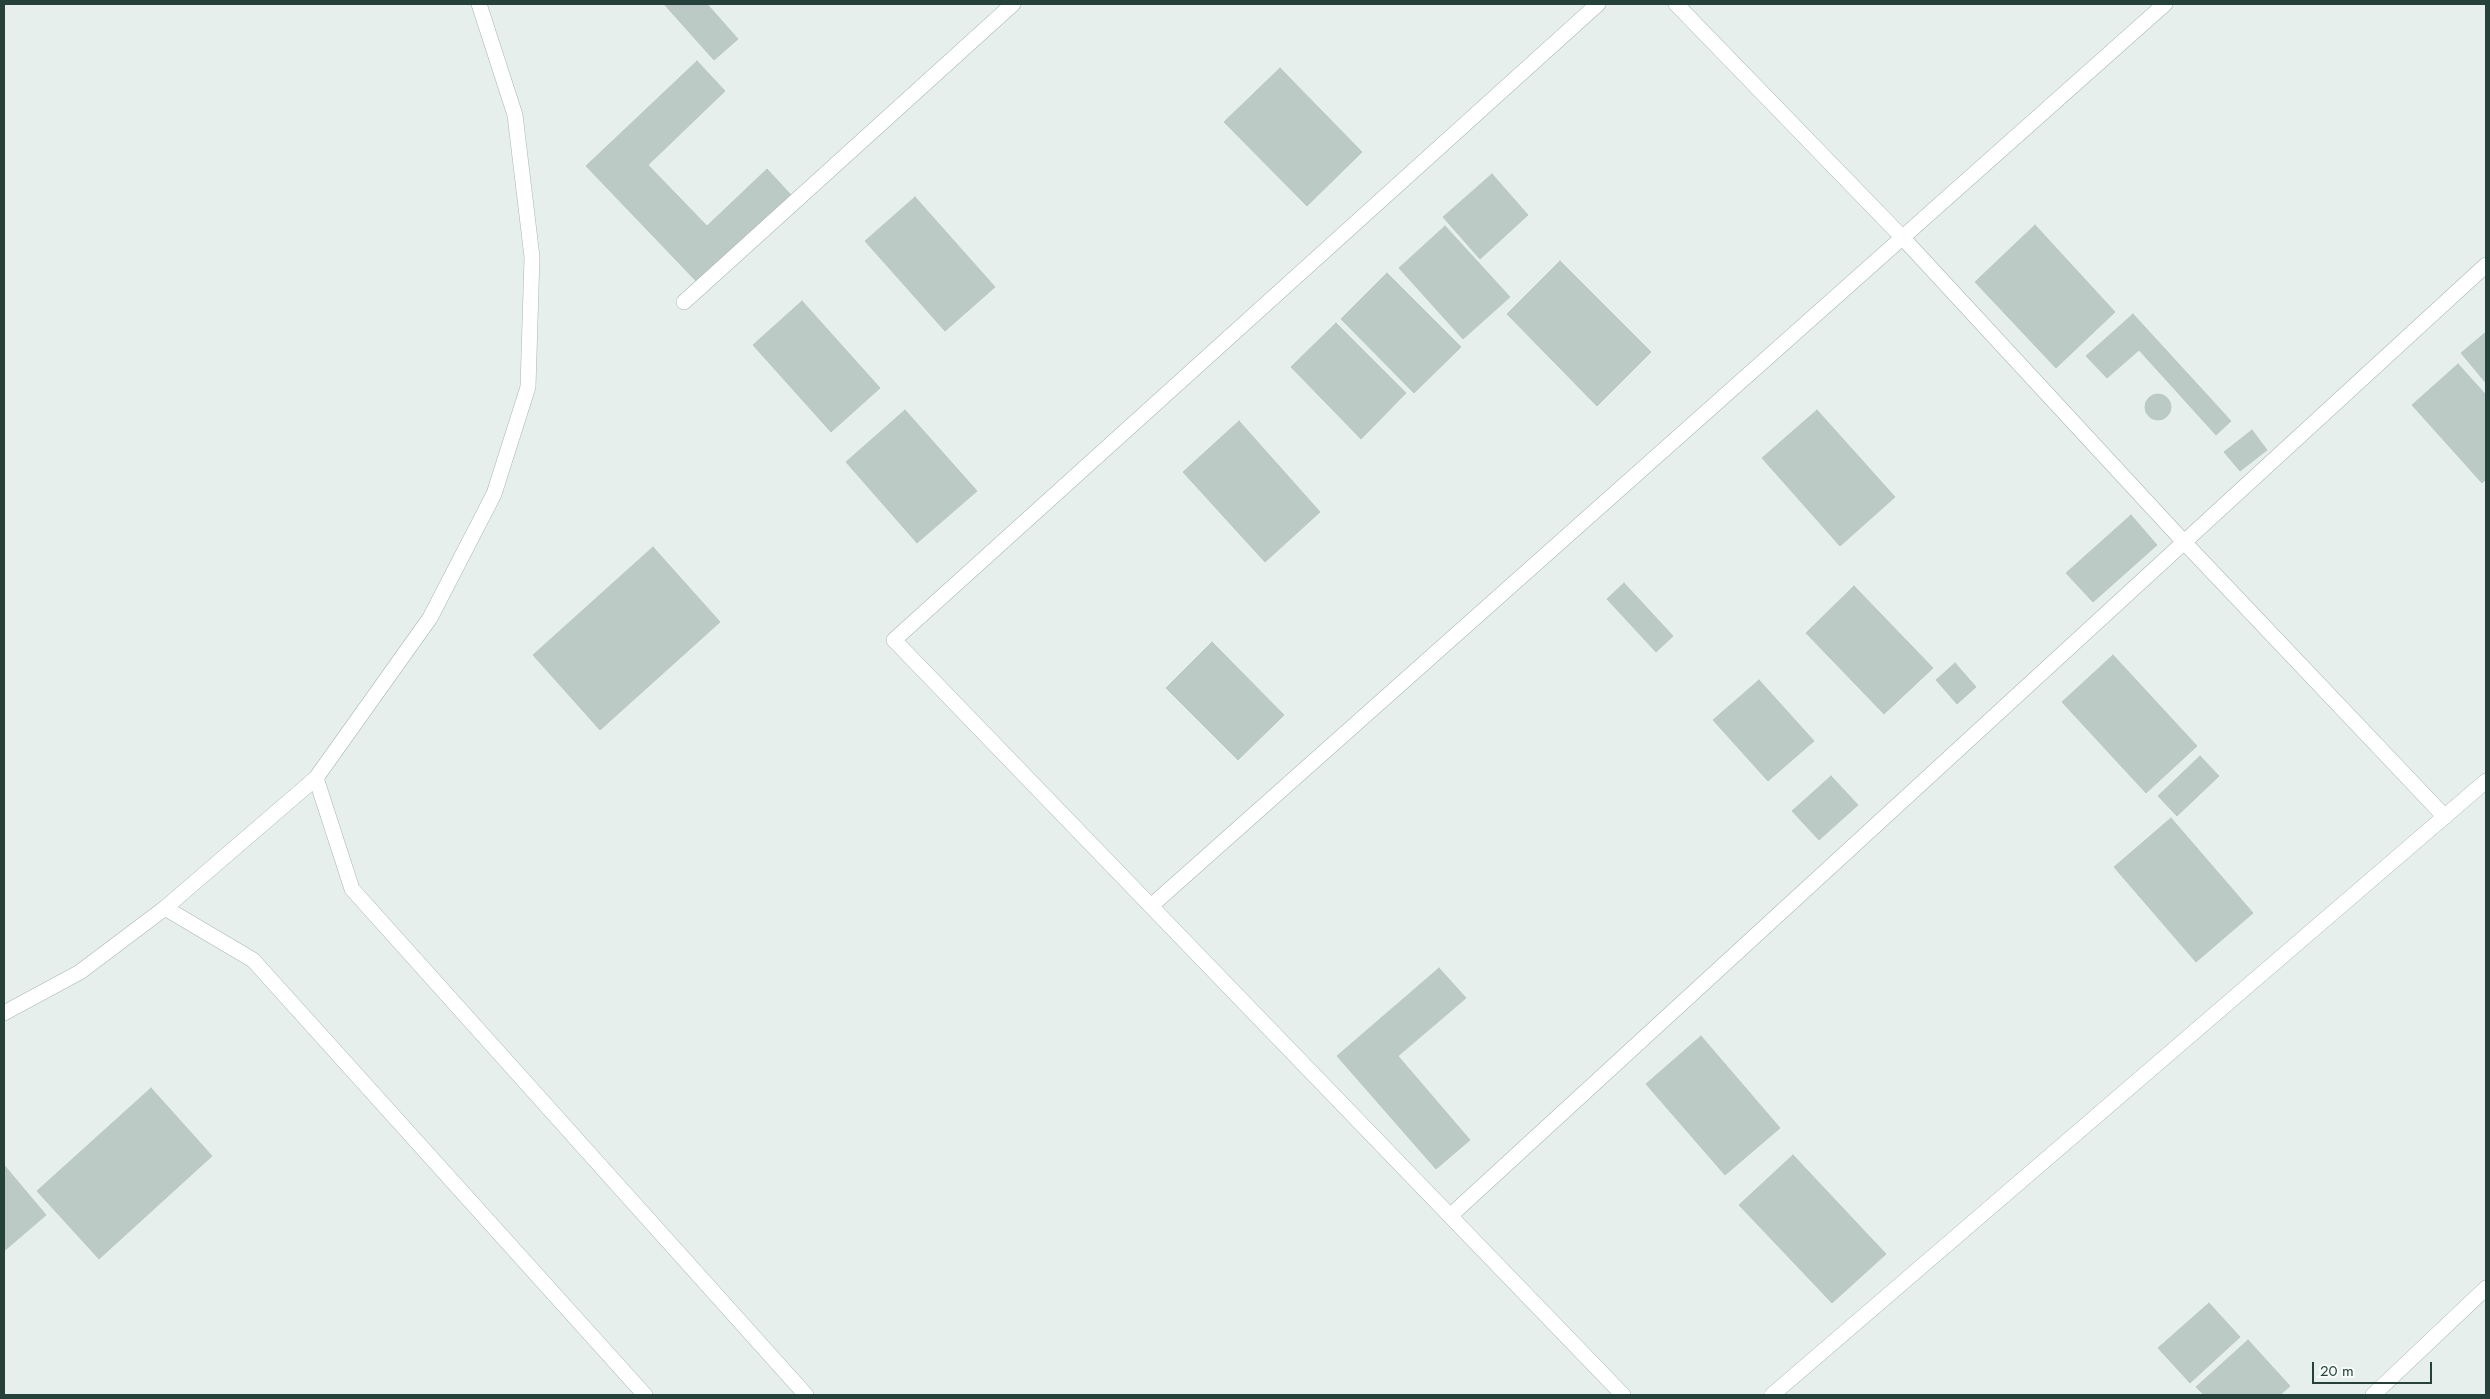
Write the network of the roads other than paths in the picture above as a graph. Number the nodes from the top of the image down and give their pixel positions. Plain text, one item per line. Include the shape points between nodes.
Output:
1 (479, 4) edge
2 (1013, 4) edge
3 (1598, 4) edge
4 (1676, 4) edge
5 (2165, 4) edge
6 (1902, 237) junction
7 (2486, 265) edge
8 (684, 302) dead end
9 (2184, 542) junction
10 (316, 778) junction
11 (2486, 781) edge
12 (2444, 817) junction
13 (1151, 906) junction
14 (165, 908) junction
15 (4, 1013) edge
16 (1450, 1216) junction
17 (2486, 1288) edge
18 (645, 1395) edge
19 (806, 1395) edge
20 (1623, 1395) edge
21 (1772, 1395) edge
22 (2373, 1395) edge

1 - 10 street via 515,115 532,257 528,387 494,494 430,618
2 - 8 street
3 - 13 street via 894,640
4 - 6 street
5 - 6 street
6 - 9 street
6 - 13 street
7 - 9 street
9 - 12 street
9 - 16 street
10 - 14 street
10 - 19 street via 352,889
11 - 12 street
12 - 21 street
13 - 16 street
14 - 15 street via 80,972
14 - 18 street via 253,960
16 - 20 street
17 - 22 street

